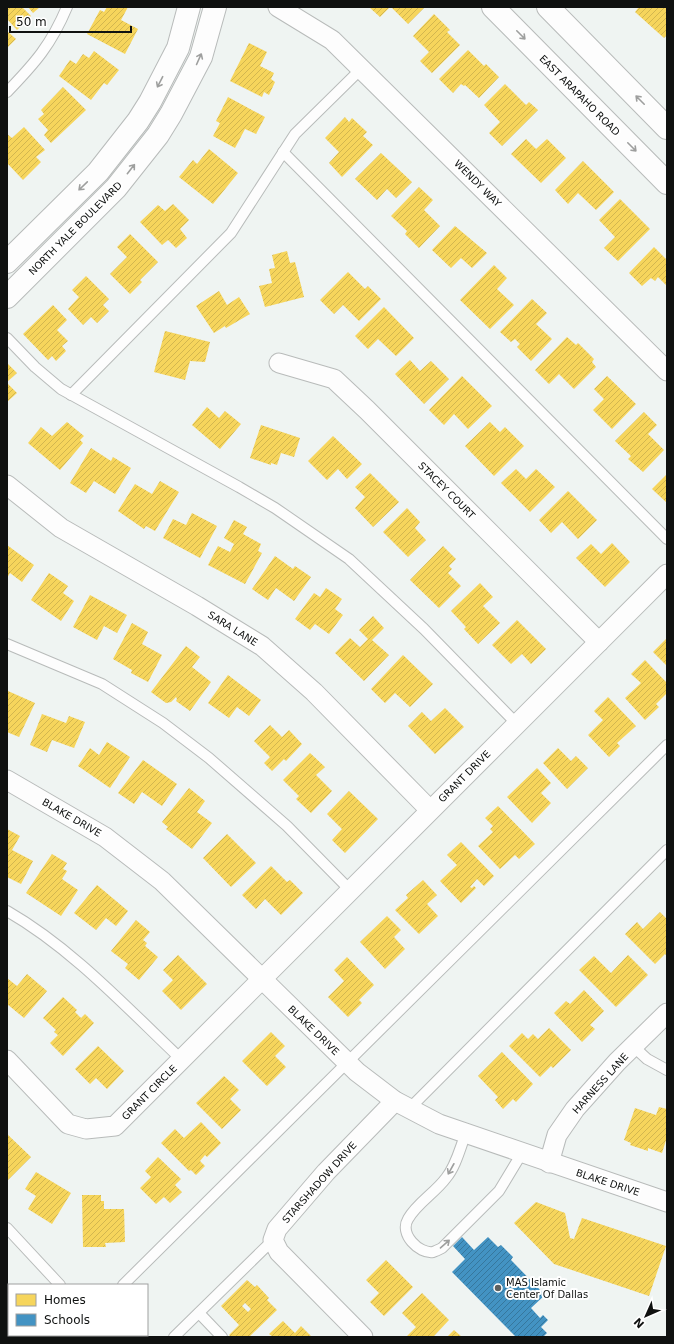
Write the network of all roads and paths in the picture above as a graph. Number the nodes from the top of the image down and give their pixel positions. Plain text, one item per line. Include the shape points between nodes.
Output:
1 (67, 7) edge
2 (189, 7) edge
3 (215, 7) edge
4 (278, 7) edge
5 (493, 7) edge
6 (548, 7) edge
7 (362, 68) junction
8 (7, 92) edge
9 (667, 128) edge
10 (283, 152) junction
11 (667, 183) edge
12 (7, 262) edge
13 (7, 297) edge
14 (7, 338) edge
15 (279, 363) dead end
16 (667, 372) edge
17 (71, 395) junction
18 (7, 485) edge
19 (667, 539) edge
20 (667, 574) edge
21 (599, 642) junction
22 (7, 644) edge
23 (517, 724) junction
24 (667, 745) edge
25 (7, 780) edge
26 (430, 810) junction
27 (667, 850) edge
28 (350, 890) junction
29 (7, 911) edge
30 (262, 978) junction
31 (667, 1013) edge
32 (633, 1046) junction
33 (7, 1060) edge
34 (182, 1060) junction
35 (348, 1062) junction
36 (667, 1070) edge
37 (402, 1105) junction
38 (466, 1133) junction
39 (522, 1153) junction
40 (549, 1163) junction
41 (667, 1202) edge
42 (7, 1228) edge
43 (274, 1240) junction
44 (59, 1284) edge
45 (124, 1284) edge
46 (199, 1313) junction
47 (174, 1337) edge
48 (222, 1337) edge
49 (363, 1337) edge

1 - 8 lane via 58,30 38,60
2 -> 12 street via 178,48 138,121 98,172
13 -> 3 street, NORTH YALE BOULEVARD via 116,188 158,135 201,57
4 - 7 street, WENDY WAY via 332,40
5 -> 11 street, EAST ARAPAHO ROAD
9 -> 6 street
7 - 10 lane via 295,134
7 - 16 street, WENDY WAY
10 - 17 lane via 231,233
10 - 19 lane
14 - 17 lane via 35,367
15 - 21 street, STACEY COURT via 334,379
17 - 23 lane via 251,494 349,559 419,624
18 - 26 street, SARA LANE via 61,528 262,646 314,692
20 - 21 street, GRANT DRIVE
21 - 23 street, GRANT DRIVE
22 - 28 lane via 102,684 163,723 209,758 287,826
23 - 26 street, GRANT DRIVE
24 - 35 lane
25 - 30 street, BLAKE DRIVE via 117,845 162,881
26 - 28 street, GRANT DRIVE
27 - 37 lane
28 - 30 street, GRANT DRIVE
29 - 34 lane via 32,926 80,964
30 - 34 street, GRANT CIRCLE
30 - 35 street, BLAKE DRIVE
31 - 32 street, HARNESS LANE
32 - 36 lane via 647,1059
32 - 40 street, HARNESS LANE via 574,1109 557,1135
33 - 34 street, GRANT CIRCLE via 68,1124 86,1129 115,1126
35 - 37 street, BLAKE DRIVE via 377,1088
35 - 45 lane
37 - 38 street, BLAKE DRIVE via 439,1124
37 - 43 street, STARSHADOW DRIVE via 326,1172 277,1229
38 - 39 street, BLAKE DRIVE
38 -> 39 lane via 455,1163 446,1178 407,1220 406,1231 420,1250 434,1252 442,1248 499,1191
39 - 40 street, BLAKE DRIVE
40 - 41 street, BLAKE DRIVE
42 - 44 lane
43 - 46 lane
43 - 49 street via 279,1252
46 - 47 lane
46 - 48 lane

